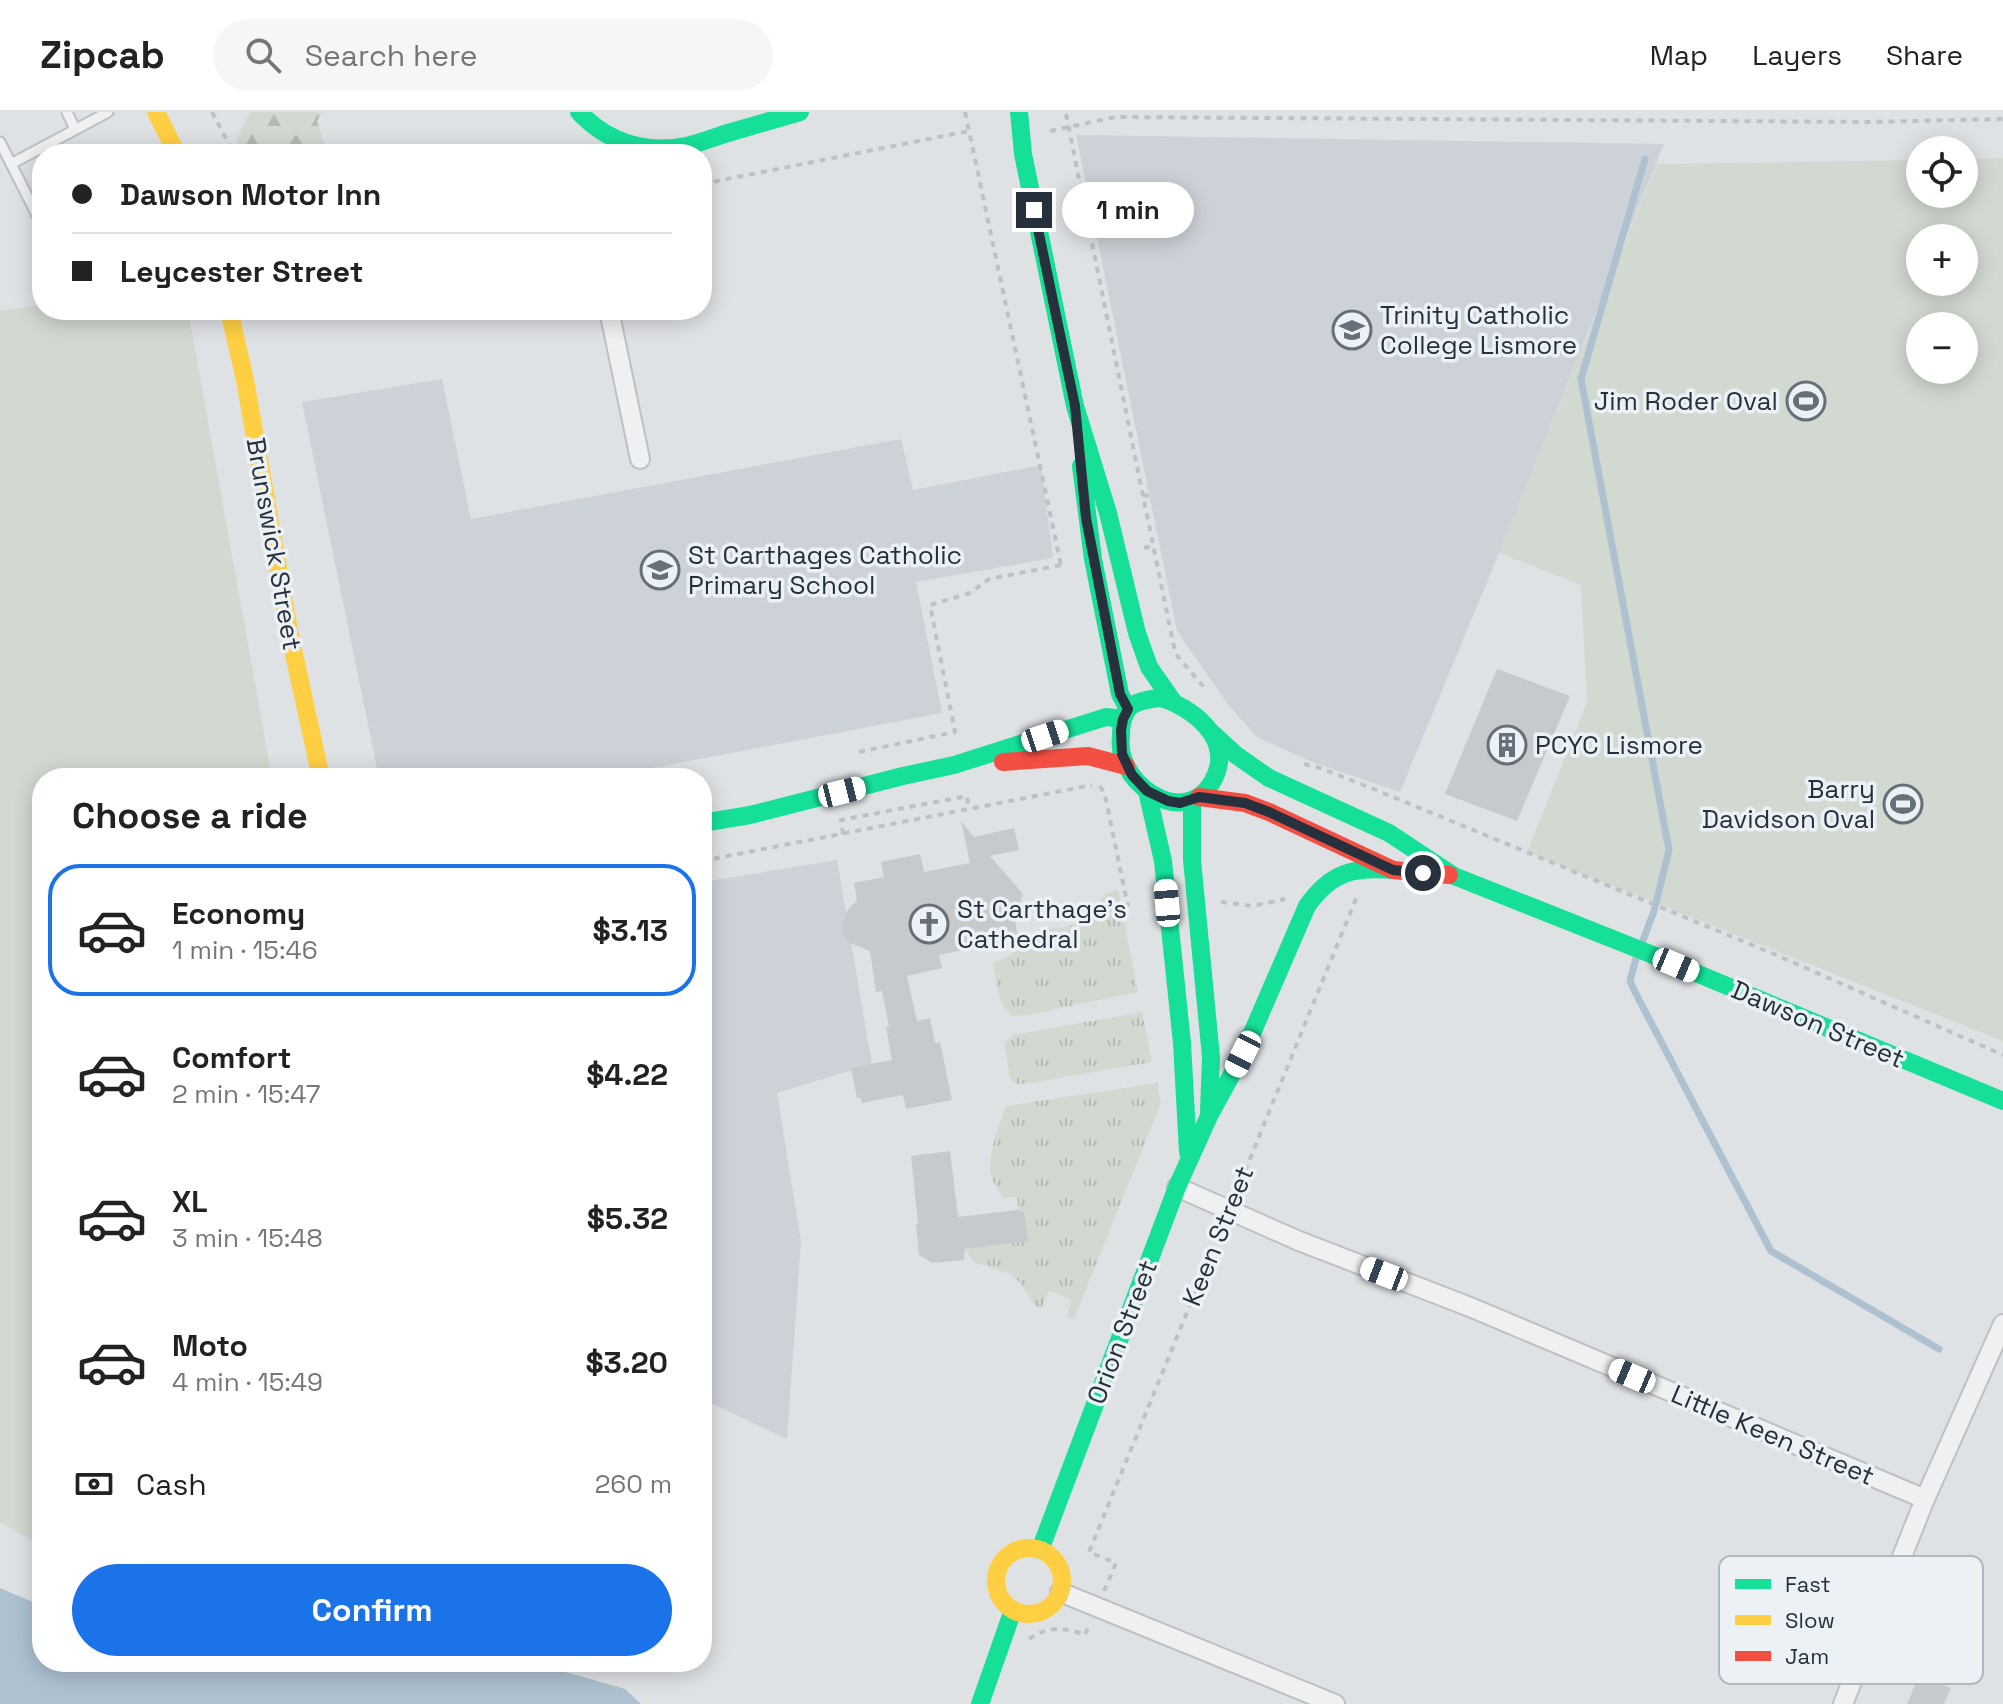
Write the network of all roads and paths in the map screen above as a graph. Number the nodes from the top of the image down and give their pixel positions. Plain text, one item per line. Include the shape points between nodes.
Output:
1 (67, 112) edge
2 (108, 112) edge
3 (156, 112) edge
4 (212, 112) edge
5 (579, 112) edge
6 (800, 112) edge
7 (965, 112) edge
8 (1019, 112) edge
9 (1066, 114) edge
10 (2003, 119) edge
11 (1069, 127) junction
12 (75, 129) junction
13 (969, 131) junction
14 (1050, 131) dead end
15 (0, 142) edge
16 (48, 144) edge
17 (172, 144) edge
18 (229, 144) edge
19 (628, 144) edge
20 (692, 144) edge
21 (32, 153) edge
22 (11, 164) junction
23 (712, 182) edge
24 (32, 205) edge
25 (231, 320) edge
26 (611, 320) edge
27 (1075, 406) junction
28 (640, 459) dead end
29 (1153, 546) junction
30 (1144, 548) dead end
31 (1205, 688) dead end
32 (1172, 700) junction
33 (1126, 714) junction
34 (1212, 733) junction
35 (859, 752) dead end
36 (1303, 764) dead end
37 (954, 765) junction
38 (1126, 766) junction
39 (318, 768) edge
40 (1147, 791) junction
41 (1196, 799) junction
42 (969, 809) junction
43 (712, 821) edge
44 (843, 834) junction
45 (712, 859) edge
46 (1393, 870) junction
47 (1454, 876) junction
48 (1359, 893) dead end
49 (1295, 901) dead end
50 (1221, 902) dead end
51 (1128, 907) dead end
52 (2003, 1055) edge
53 (2003, 1101) edge
54 (1209, 1116) junction
55 (1189, 1160) junction
56 (1177, 1187) junction
57 (1229, 1209) junction
58 (2003, 1324) edge
59 (1925, 1499) junction
60 (1040, 1550) junction
61 (1902, 1556) edge
62 (1116, 1563) dead end
63 (1060, 1592) junction
64 (1013, 1610) junction
65 (1085, 1635) dead end
66 (1027, 1641) dead end
67 (1851, 1684) edge
68 (980, 1704) edge
69 (1335, 1704) edge
70 (1843, 1704) edge

1 - 12 lane
2 - 12 lane
3 - 17 street
4 - 18 path
5 - 19 street via 611,139
6 - 20 street
7 - 13 path
8 - 27 street
9 - 11 path
10 - 11 path via 1115,117
11 - 14 path
11 - 29 path
12 - 16 lane
13 - 23 path
13 - 35 path via 1063,564 989,579 970,593 930,605 955,732
15 - 22 lane
21 - 22 lane
22 - 24 lane
25 - 39 street, Brunswick Street
26 - 28 street
27 - 32 street via 1137,633 1149,667
27 - 33 street via 1086,518
29 - 30 path
29 - 31 path via 1174,647
32 - 33 street via 1147,700
32 - 34 street via 1186,706
33 - 37 street
33 - 38 street via 1121,742
34 - 41 street via 1219,765 1211,785
34 - 47 street, Dawson Street via 1269,778 1389,833
36 - 52 path via 1789,960
37 - 38 street via 1088,756
37 - 43 street
38 - 40 street
40 - 41 street via 1180,803
40 - 55 street via 1163,861
41 - 46 street, Dawson Street via 1245,803
41 - 54 street, Orion Street via 1192,860 1211,1057
42 - 44 path
42 - 44 path via 967,796 841,820
42 - 51 path via 1098,784 1105,795
44 - 45 path
46 - 47 street, Dawson Street
46 - 54 street, Orion Street via 1342,873 1314,894 1243,1054
47 - 53 street, Dawson Street
48 - 57 path, Keen Street
49 - 50 path via 1284,898 1253,906
54 - 55 street, Orion Street
55 - 56 street, Orion Street
56 - 57 street, Little Keen Street
56 - 60 street, Orion Street
57 - 59 street, Little Keen Street
57 - 62 path, Keen Street via 1089,1552
58 - 59 street
59 - 61 street
60 - 63 street via 1058,1565
60 - 64 street via 1014,1551 999,1568 997,1590
63 - 64 street via 1052,1605 1037,1613
63 - 69 street
64 - 68 street
65 - 66 path via 1057,1629 1038,1632
67 - 70 street

